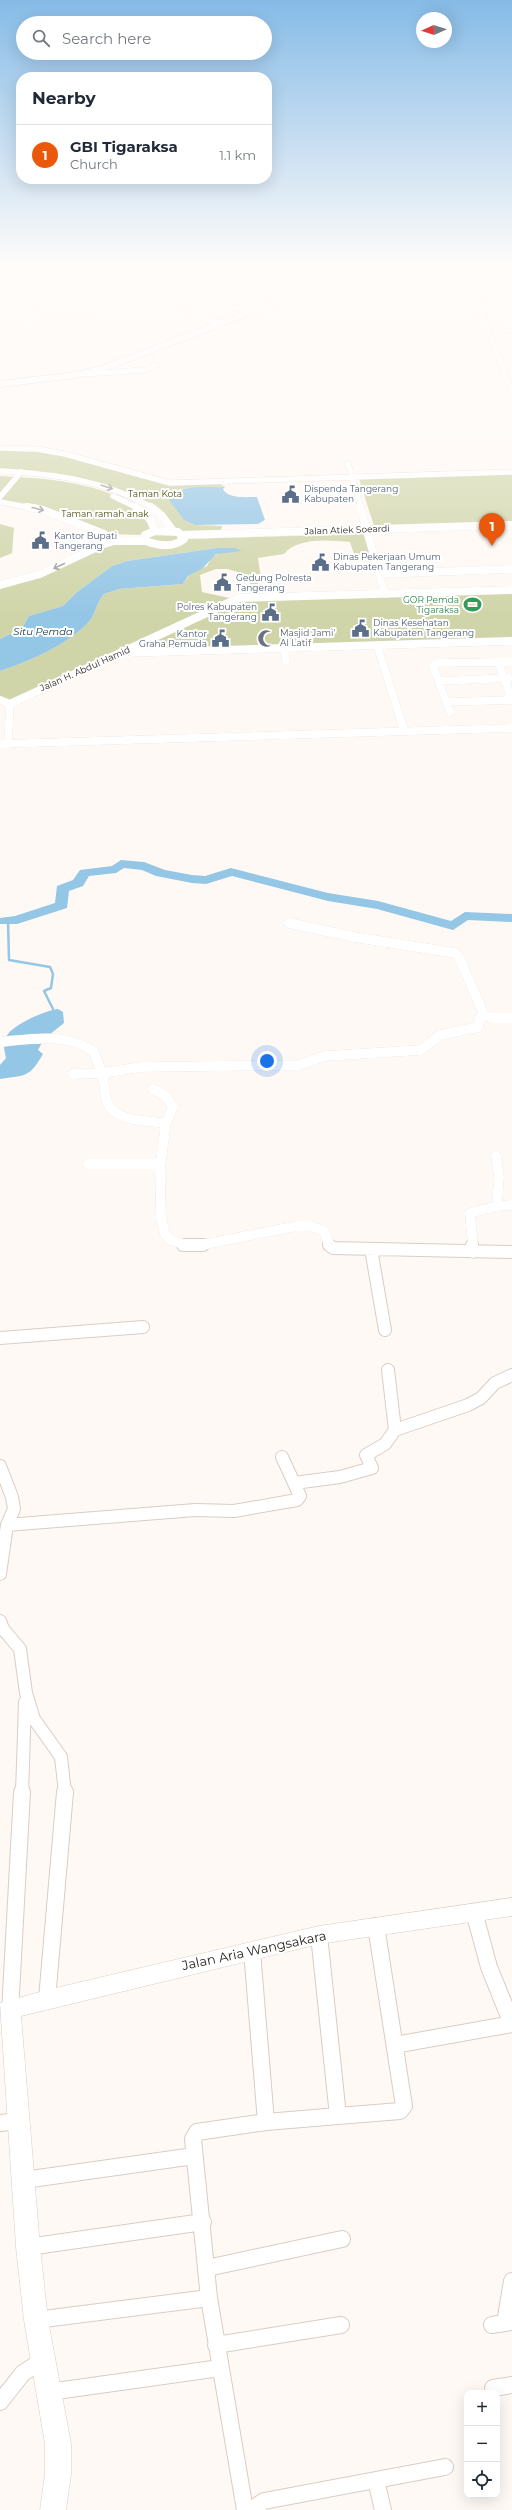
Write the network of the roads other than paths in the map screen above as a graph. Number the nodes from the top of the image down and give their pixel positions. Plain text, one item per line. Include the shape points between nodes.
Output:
1 (24, 381) edge
2 (508, 381) edge
3 (0, 384) edge
4 (512, 392) edge
5 (0, 448) edge
6 (348, 464) dead end
7 (0, 471) edge
8 (512, 472) edge
9 (19, 474) junction
10 (0, 476) edge
11 (351, 476) junction
12 (2, 499) edge
13 (512, 525) edge
14 (512, 529) edge
15 (155, 531) junction
16 (173, 531) junction
17 (366, 532) junction
18 (104, 534) junction
19 (183, 537) junction
20 (146, 538) junction
21 (104, 544) junction
22 (512, 569) edge
23 (380, 574) junction
24 (0, 585) edge
25 (512, 590) edge
26 (385, 594) junction
27 (512, 641) edge
28 (377, 645) junction
29 (284, 648) junction
30 (122, 653) junction
31 (286, 661) dead end
32 (498, 662) junction
33 (512, 662) edge
34 (512, 665) edge
35 (512, 673) edge
36 (508, 679) edge
37 (439, 681) junction
38 (0, 700) edge
39 (512, 700) edge
40 (446, 702) junction
41 (10, 704) junction
42 (450, 712) dead end
43 (512, 728) edge
44 (404, 730) junction
45 (4, 744) edge
46 (289, 923) dead end
47 (484, 1015) junction
48 (512, 1018) edge
49 (0, 1042) edge
50 (102, 1073) junction
51 (73, 1074) dead end
52 (153, 1089) dead end
53 (166, 1123) junction
54 (496, 1156) dead end
55 (88, 1164) dead end
56 (160, 1164) junction
57 (512, 1205) edge
58 (497, 1206) junction
59 (372, 1249) junction
60 (473, 1252) junction
61 (512, 1252) edge
62 (143, 1327) dead end
63 (385, 1330) dead end
64 (0, 1338) edge
65 (388, 1370) dead end
66 (512, 1375) edge
67 (395, 1430) junction
68 (282, 1457) dead end
69 (0, 1466) edge
70 (294, 1483) junction
71 (7, 1525) junction
72 (0, 1574) edge
73 (0, 1621) edge
74 (26, 1693) junction
75 (512, 1907) edge
76 (474, 1912) junction
77 (376, 1926) junction
78 (319, 1935) junction
79 (252, 1951) junction
80 (47, 1999) junction
81 (5, 2013) edge
82 (512, 2024) edge
83 (395, 2045) junction
84 (338, 2116) junction
85 (9, 2122) edge
86 (266, 2122) junction
87 (194, 2156) junction
88 (24, 2180) junction
89 (203, 2222) junction
90 (342, 2240) dead end
91 (28, 2247) junction
92 (207, 2268) junction
93 (512, 2281) edge
94 (209, 2298) junction
95 (36, 2320) junction
96 (503, 2323) edge
97 (341, 2325) dead end
98 (216, 2345) junction
99 (43, 2360) junction
100 (220, 2368) junction
101 (512, 2385) edge
102 (493, 2388) dead end
103 (49, 2392) junction
104 (0, 2402) edge
105 (445, 2467) dead end
106 (376, 2480) junction
107 (53, 2510) edge
108 (245, 2510) edge
109 (251, 2510) edge
110 (383, 2510) edge

1 - 3 main road
2 - 4 street
5 - 11 street via 37,449 65,454 170,483
6 - 11 street
7 - 9 street
8 - 11 street
9 - 10 street
9 - 12 street
9 - 15 street via 73,483 97,490 142,511 155,526
9 -> 16 street via 59,476 109,487 154,508
11 - 17 street
12 -> 18 street via 43,510
13 - 17 street, Jalan Atiek Soeardi
14 - 17 street, Jalan Atiek Soeardi
15 - 16 street
15 - 20 street
16 - 19 street
17 - 19 street, Jalan Atiek Soeardi
17 - 23 street
18 - 20 street
18 - 21 street
19 - 20 street via 170,545 156,545
20 - 21 street
21 -> 24 street via 42,574
22 - 23 street
23 - 26 street
25 - 26 street, Jalan H. Abdul Hamid
26 - 30 street, Jalan H. Abdul Hamid via 239,598
27 - 28 street
28 - 29 street
28 - 44 street
29 - 30 street
29 - 31 street
30 - 41 street, Jalan H. Abdul Hamid
32 - 33 street
32 - 36 street
32 - 37 street via 437,663 433,666
34 - 35 street via 509,667
36 - 37 street
36 - 39 street
37 - 40 street
38 - 41 street
39 - 40 street
40 - 42 street
41 - 45 street
43 - 44 street
44 - 45 street
46 - 47 street via 354,937 456,953
47 - 48 street via 492,1018
47 - 50 street via 480,1018 478,1027 473,1030 440,1035 420,1050 325,1056 314,1058 303,1065 141,1067
49 - 50 street via 58,1039 85,1046 95,1053
50 - 51 street
50 - 53 street via 108,1105 114,1110 127,1117
52 - 53 street via 166,1096 173,1107
53 - 56 street
54 - 58 street via 499,1177
55 - 56 street
56 - 59 street via 160,1223 163,1233 170,1240 191,1246 304,1225 326,1232 329,1245 333,1248
57 - 58 street
58 - 60 street via 470,1213
59 - 60 street
59 - 63 street
60 - 61 street
62 - 64 street
65 - 67 street
66 - 67 street via 495,1383 480,1398 468,1405
67 - 70 street via 385,1444 366,1455 373,1466 372,1469 340,1477
68 - 70 street
69 - 71 street via 14,1509
70 - 71 street via 299,1499 257,1510 214,1514 195,1510
71 - 72 street
73 - 74 street via 3,1629 20,1649
74 - 80 street via 34,1719 61,1757 64,1769 66,1804
74 - 81 street via 21,1828
75 - 76 street, Jalan Aria Wangsakara
76 - 77 street, Jalan Aria Wangsakara
76 - 82 street via 489,1967
77 - 78 street, Jalan Aria Wangsakara
77 - 83 street
78 - 79 street, Jalan Aria Wangsakara
78 - 84 street
79 - 80 street, Jalan Aria Wangsakara
79 - 86 street
80 - 81 street, Jalan Aria Wangsakara
81 - 85 street
82 - 83 street
83 - 84 street via 404,2100 403,2110
84 - 86 street
85 - 88 street
86 - 87 street via 197,2132 193,2139
87 - 88 street
87 - 89 street
88 - 91 street
89 - 91 street
89 - 92 street
90 - 92 street
91 - 95 street
92 - 94 street
93 - 96 street
94 - 95 street
94 - 98 street
95 - 99 street
97 - 98 street
98 - 100 street
99 - 103 street
99 - 104 street via 23,2373
100 - 103 street
100 - 108 street
101 - 102 street
103 - 107 street via 58,2444 58,2474
105 - 106 street
106 - 109 street via 264,2501
106 - 110 street

